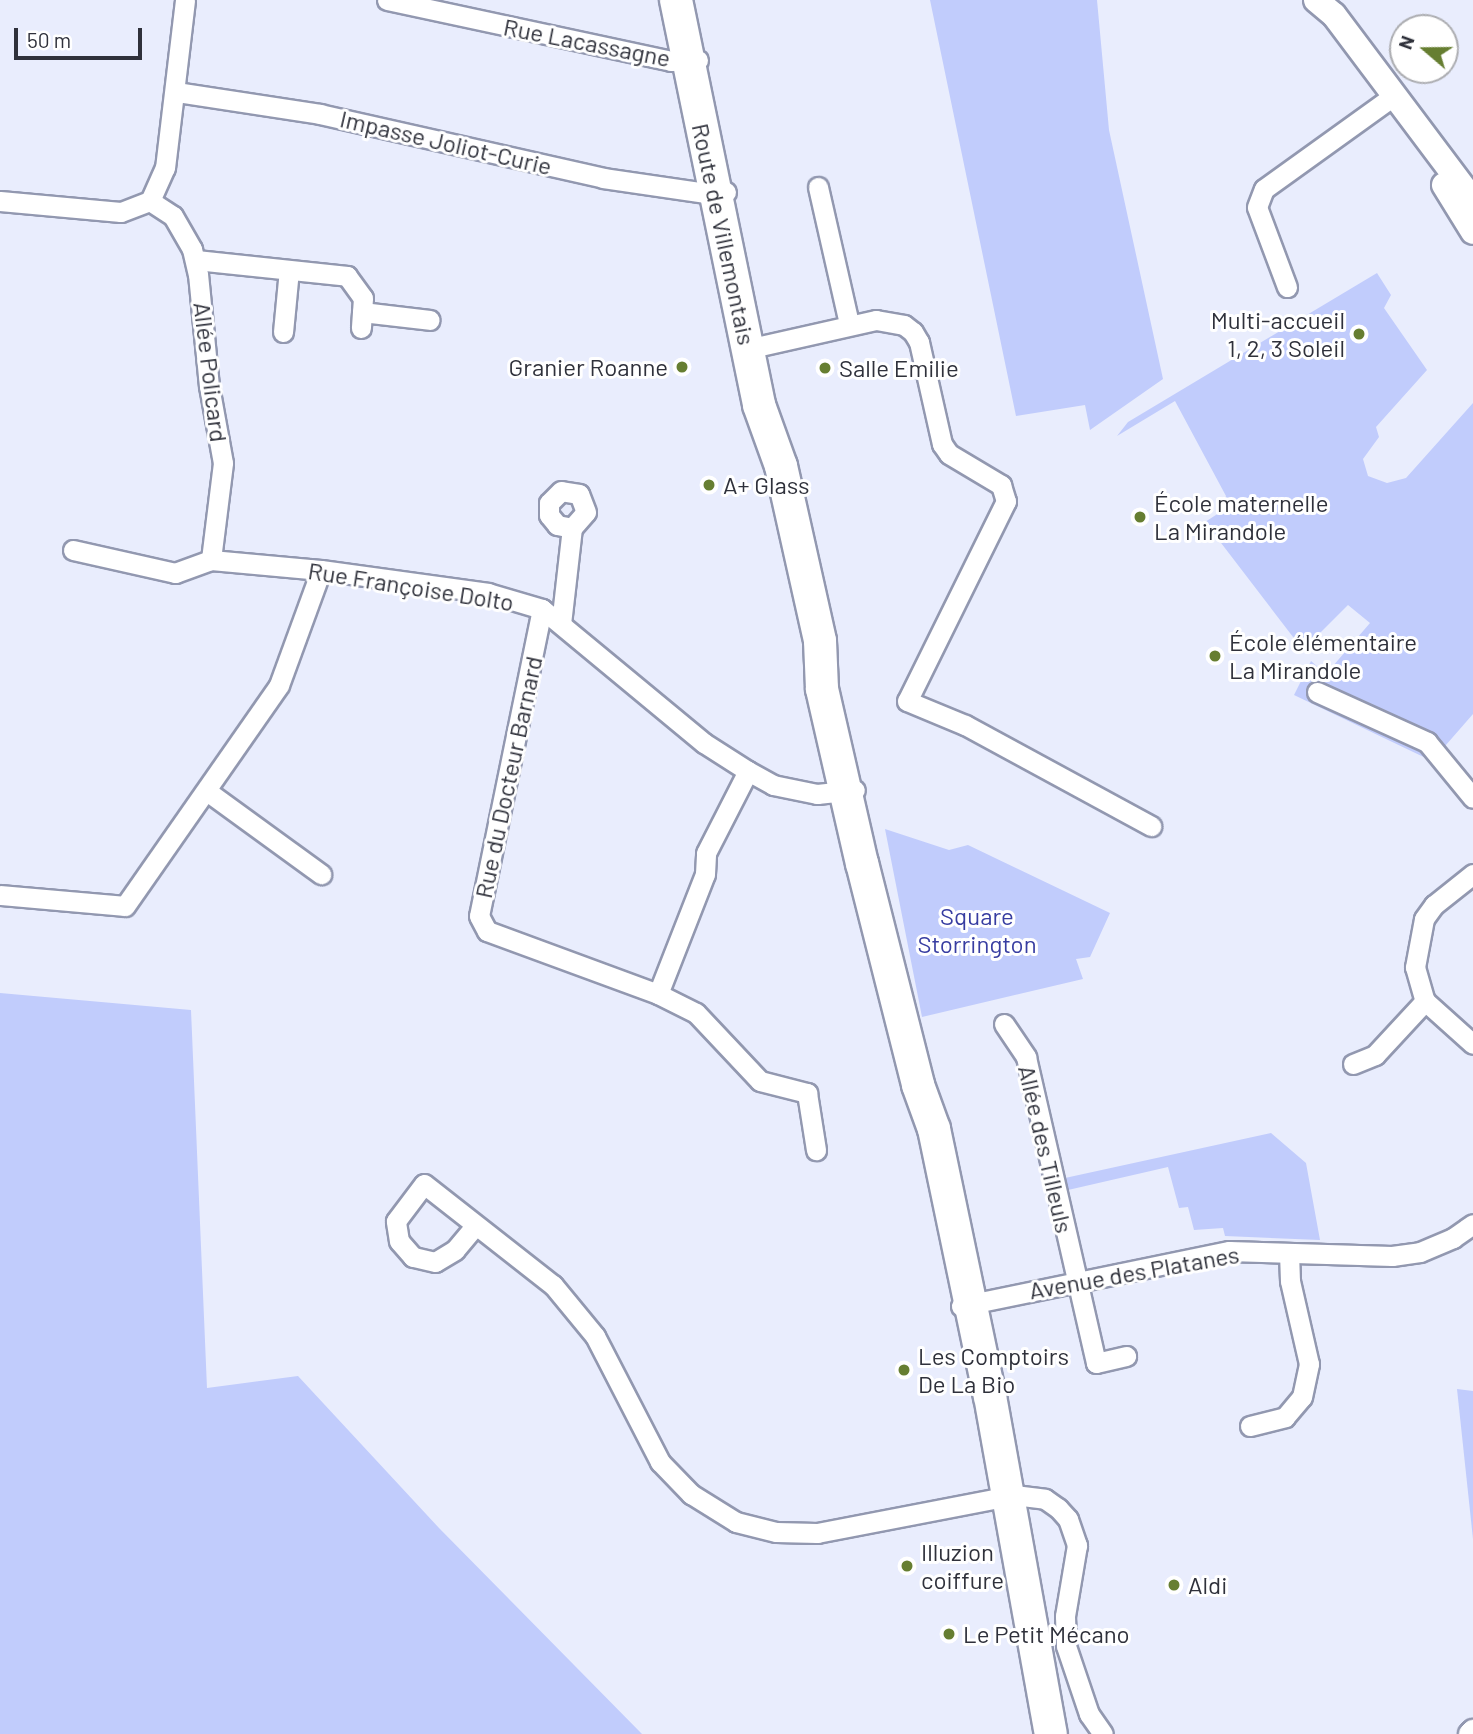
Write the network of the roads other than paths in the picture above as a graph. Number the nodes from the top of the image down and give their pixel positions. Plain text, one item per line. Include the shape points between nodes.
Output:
1 (185, 0) edge
2 (389, 0) edge
3 (676, 0) edge
4 (690, 0) edge
5 (1316, 0) edge
6 (696, 60) junction
7 (177, 92) junction
8 (1392, 97) junction
9 (818, 187) dead end
10 (723, 192) junction
11 (1473, 200) edge
12 (0, 201) edge
13 (150, 201) junction
14 (1473, 232) edge
15 (196, 260) junction
16 (289, 270) junction
17 (1287, 287) dead end
18 (430, 320) dead end
19 (849, 324) junction
20 (283, 332) dead end
21 (755, 347) junction
22 (572, 528) dead end
23 (73, 550) dead end
24 (211, 560) junction
25 (321, 570) junction
26 (542, 608) junction
27 (561, 624) junction
28 (1317, 692) dead end
29 (748, 771) junction
30 (853, 790) junction
31 (208, 792) junction
32 (1473, 798) edge
33 (1151, 826) dead end
34 (321, 874) dead end
35 (1473, 874) edge
36 (0, 895) edge
37 (658, 994) junction
38 (1425, 1001) junction
39 (1004, 1024) dead end
40 (1473, 1044) edge
41 (1353, 1064) dead end
42 (816, 1150) dead end
43 (1473, 1224) edge
44 (475, 1226) dead end
45 (1289, 1253) junction
46 (1076, 1280) junction
47 (964, 1305) junction
48 (1126, 1356) dead end
49 (1250, 1426) dead end
50 (1000, 1497) junction
51 (1051, 1734) edge
52 (1103, 1734) edge

1 - 7 street
2 - 6 street, Rue Lacassagne
3 - 6 main road, Route de Villemontais
4 - 6 main road, Route de Villemontais
5 - 8 street via 1334,15
6 - 10 main road, Route de Villemontais
7 - 10 street, Impasse Joliot-Curie via 320,114 603,177
7 - 13 street via 164,168
8 - 11 street
8 - 14 street
8 - 17 street via 1264,189 1257,207
9 - 19 street
10 - 21 main road, Route de Villemontais
12 - 13 street via 121,212
13 - 15 street, Allée Policard via 173,216
15 - 16 street
15 - 24 street, Allée Policard via 223,463
16 - 18 street via 347,276 363,298 362,320
16 - 20 street
19 - 21 street
19 - 33 street via 889,320 913,332 942,444 949,454 991,478 1006,495 1004,511 906,701 965,725
21 - 30 main road, Route de Villemontais via 778,414 781,466 820,641 822,689
22 - 27 street
23 - 24 street, Rue Françoise Dolto via 175,573
24 - 25 street, Rue Françoise Dolto
25 - 26 street, Rue Françoise Dolto via 488,593
25 - 31 street via 279,685
26 - 27 street, Rue Françoise Dolto
26 - 37 street, Rue du Docteur Barnard via 479,916 487,931
27 - 29 street, Rue Françoise Dolto via 704,743
28 - 32 street via 1427,741
29 - 30 street, Rue Françoise Dolto via 773,785 817,794
29 - 37 street via 706,853 705,874
30 - 47 main road, Route de Villemontais via 875,859 874,900
31 - 34 street
31 - 36 street via 125,906
35 - 38 street via 1434,905 1424,919 1415,967
37 - 42 street, Rue du Docteur Barnard via 696,1013 760,1081 807,1093
38 - 40 street
38 - 41 street via 1375,1055
39 - 46 street, Allée des Tilleuls via 1026,1057
43 - 45 street, Avenue des Platanes via 1454,1238 1392,1256
44 - 50 street via 553,1284 595,1336 660,1462 691,1494 736,1522 776,1532 817,1533
45 - 46 street, Avenue des Platanes via 1229,1251
45 - 49 street via 1290,1281 1309,1364 1302,1397 1285,1417
46 - 47 street, Avenue des Platanes
46 - 48 street, Allée des Tilleuls via 1096,1363
47 - 50 main road, Route de Villemontais
50 - 51 main road, Route de Villemontais
50 - 52 street via 1045,1499 1068,1519 1075,1534 1066,1646 1089,1714

